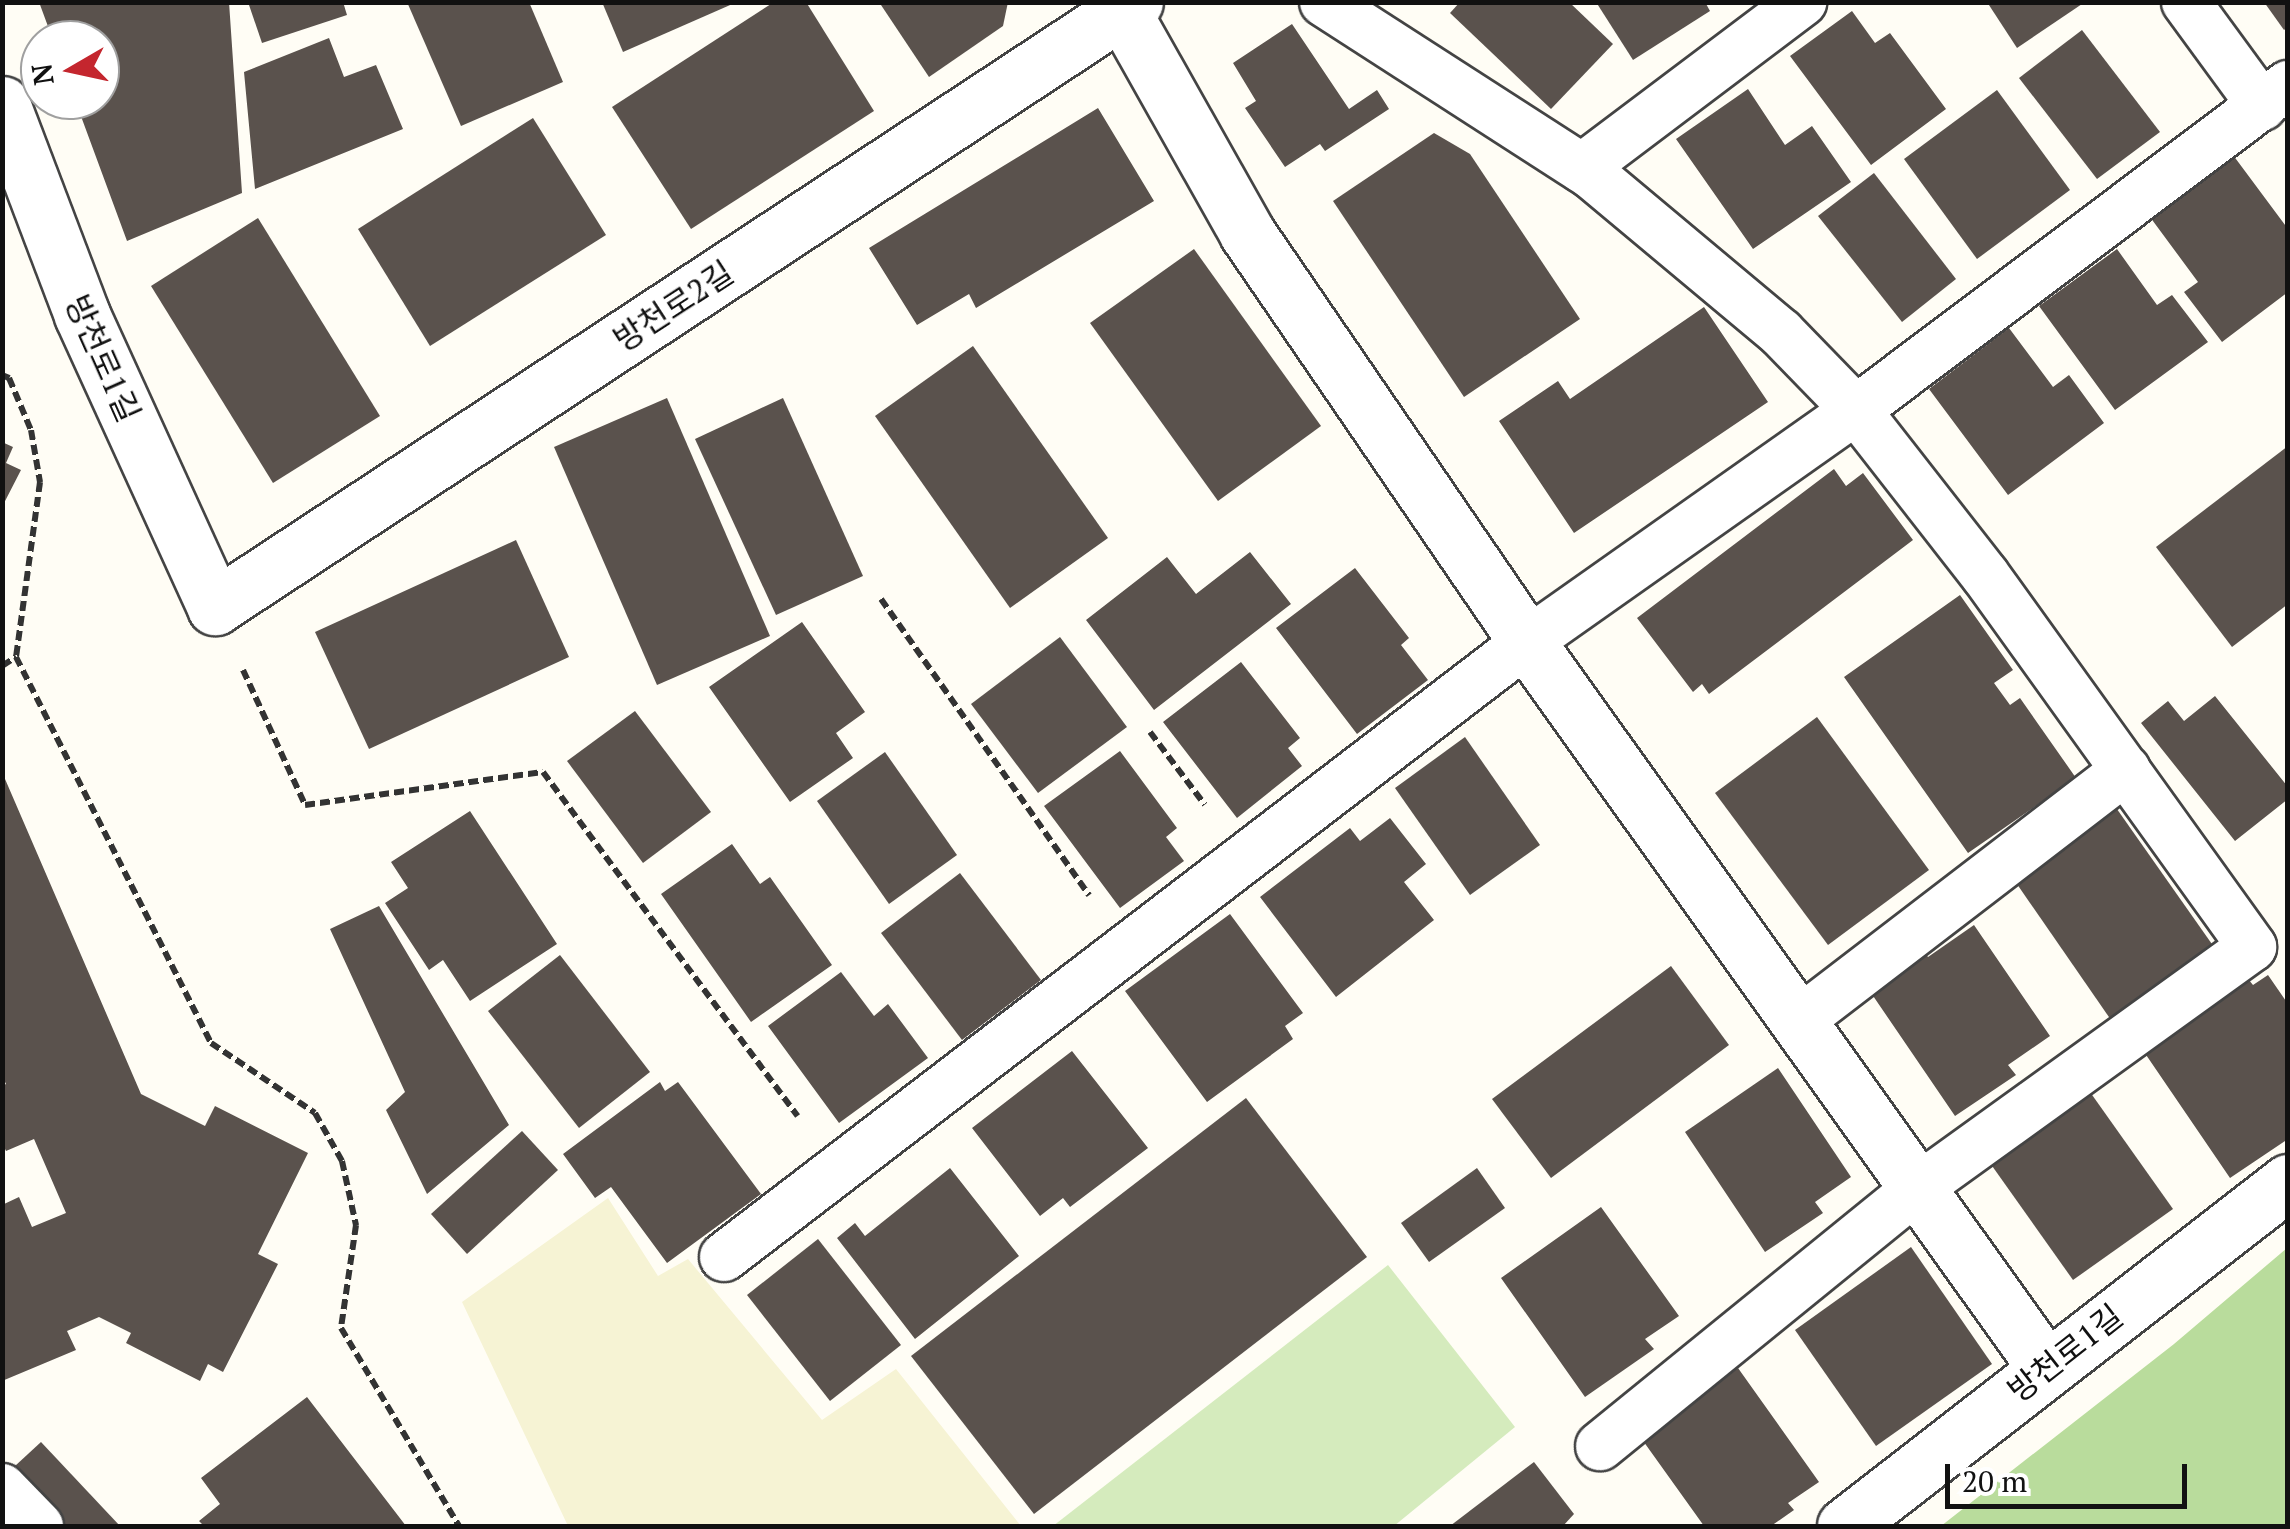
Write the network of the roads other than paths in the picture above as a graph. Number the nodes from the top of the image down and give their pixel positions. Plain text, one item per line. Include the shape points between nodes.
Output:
1 (1324, 2) edge
2 (1802, 2) edge
3 (2186, 2) edge
4 (1125, 5) edge
5 (2275, 96) edge
6 (2, 104) edge
7 (1582, 168) junction
8 (1856, 410) junction
9 (215, 607) joint
10 (1527, 642) junction
11 (2126, 770) junction
12 (1800, 1020) junction
13 (2288, 1182) edge
14 (1919, 1188) junction
15 (724, 1257) dead end
16 (2046, 1368) junction
17 (1600, 1446) dead end
18 (2, 1488) edge
19 (40, 1526) edge
20 (1845, 1526) edge

1 - 7 lane
2 - 7 lane
3 - 5 lane
4 - 9 street, 방천로2길
4 - 10 street via 1247,233
5 - 8 lane
6 - 9 street, 방천로1길 via 82,315
7 - 8 lane via 1781,333
8 - 10 lane
8 - 11 lane
10 - 12 street
10 - 15 lane
11 - 12 lane
11 - 14 lane via 2252,946
12 - 14 street
13 - 16 street, 방천로1길
14 - 16 street
14 - 17 lane
16 - 20 street, 방천로1길
18 - 19 lane

